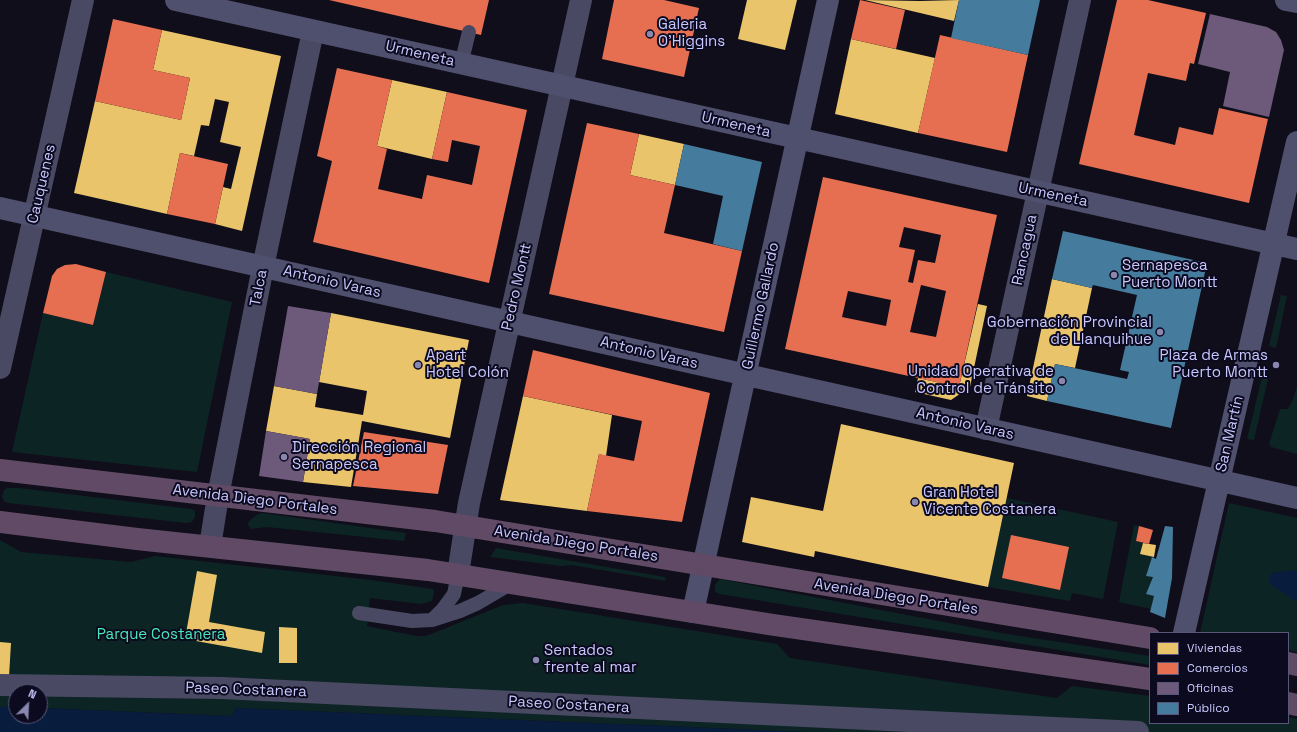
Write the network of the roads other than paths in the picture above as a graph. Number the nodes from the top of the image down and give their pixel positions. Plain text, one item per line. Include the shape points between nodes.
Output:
1 (83, 0) edge
2 (176, 0) edge
3 (581, 0) edge
4 (828, 0) edge
5 (1080, 0) edge
6 (1286, 0) edge
7 (1297, 2) edge
8 (313, 30) junction
9 (469, 32) dead end
10 (461, 64) junction
11 (562, 86) junction
12 (797, 138) junction
13 (1297, 142) edge
14 (1038, 192) junction
15 (0, 208) edge
16 (34, 216) junction
17 (1274, 244) junction
18 (1297, 249) edge
19 (264, 266) junction
20 (509, 322) junction
21 (0, 368) edge
22 (745, 375) junction
23 (986, 429) junction
24 (0, 470) edge
25 (1219, 481) junction
26 (218, 496) junction
27 (1297, 498) edge
28 (0, 522) edge
29 (465, 526) junction
30 (210, 546) junction
31 (703, 565) junction
32 (458, 574) junction
33 (512, 583) junction
34 (359, 612) dead end
35 (693, 612) junction
36 (432, 620) junction
37 (1184, 632) edge
38 (1149, 638) edge
39 (1149, 679) edge
40 (0, 685) edge
41 (1138, 732) edge

1 - 16 street, Cauquenes
2 - 8 street, Urmeneta
3 - 11 street, Pedro Montt
4 - 12 street, Guillermo Gallardo
5 - 14 street, Rancagua
6 - 7 street
8 - 10 street, Urmeneta
8 - 19 street, Talca
9 - 10 lane
10 - 11 street, Urmeneta
11 - 12 street, Urmeneta
11 - 20 street, Pedro Montt
12 - 14 street, Urmeneta
12 - 22 street, Guillermo Gallardo
13 - 17 street, San Martín
14 - 17 street, Urmeneta
14 - 23 street, Rancagua
15 - 16 street, Antonio Varas
16 - 19 street, Antonio Varas
16 - 21 street, Cauquenes
17 - 18 street, Urmeneta
17 - 25 street, San Martín
19 - 20 street, Antonio Varas
19 - 26 street, Talca
20 - 22 street, Antonio Varas
20 - 29 street, Pedro Montt
22 - 23 street, Antonio Varas
22 - 31 street, Guillermo Gallardo
23 - 25 street, Antonio Varas
24 - 26 highway, Avenida Diego Portales
25 - 27 street, Antonio Varas
25 - 37 street, San Martín
26 - 29 highway, Avenida Diego Portales
26 - 30 street, Talca
28 - 30 highway
29 - 31 highway, Avenida Diego Portales
29 - 32 street, Pedro Montt
30 - 32 highway
31 - 35 street, Guillermo Gallardo
31 - 38 highway, Avenida Diego Portales
32 - 33 highway
32 - 36 lane via 454,594
33 - 35 highway
33 - 36 lane via 478,603
34 - 36 lane via 412,621
35 - 39 highway
40 - 41 street, Paseo Costanera via 222,688

